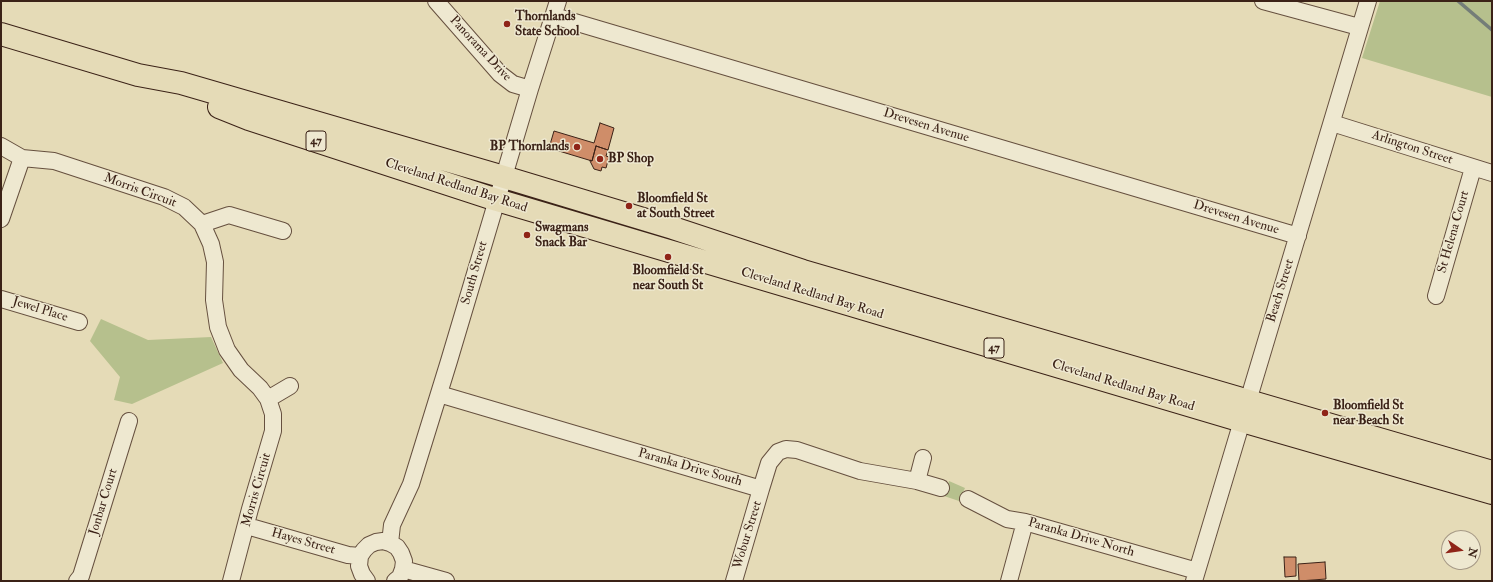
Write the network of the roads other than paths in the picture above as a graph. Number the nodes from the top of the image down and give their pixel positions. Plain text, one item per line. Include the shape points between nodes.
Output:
1 (436, 1) edge
2 (1263, 1) edge
3 (1368, 1) edge
4 (556, 8) edge
5 (1359, 27) junction
6 (1, 34) edge
7 (138, 75) junction
8 (530, 89) junction
9 (1332, 123) junction
10 (1, 146) edge
11 (22, 158) junction
12 (1473, 168) junction
13 (1492, 173) edge
14 (504, 177) junction
15 (497, 200) junction
16 (1, 219) edge
17 (202, 224) junction
18 (283, 231) dead end
19 (1298, 236) junction
20 (1436, 296) dead end
21 (1, 298) edge
22 (79, 322) dead end
23 (290, 386) dead end
24 (440, 394) junction
25 (268, 399) junction
26 (1245, 411) junction
27 (129, 421) dead end
28 (923, 458) dead end
29 (1492, 472) edge
30 (918, 482) junction
31 (941, 488) dead end
32 (762, 489) junction
33 (1492, 493) edge
34 (968, 499) dead end
35 (1025, 522) junction
36 (247, 526) junction
37 (390, 543) junction
38 (360, 556) junction
39 (399, 575) edge
40 (1196, 576) edge
41 (77, 581) edge
42 (231, 581) edge
43 (367, 581) edge
44 (446, 581) edge
45 (734, 581) edge
46 (1009, 581) edge

1 - 8 street, Panorama Drive via 500,74 514,84
2 - 5 street
3 - 5 street, Beach Street
4 - 8 street, South Street
4 - 19 street, Drevesen Avenue
5 - 9 street, Beach Street
6 - 7 highway, Cleveland Redland Bay Road / 47
7 - 14 highway, Cleveland Redland Bay Road / 47 via 181,84
7 - 15 highway, Cleveland Redland Bay Road / 47 via 249,119
8 - 14 street, South Street
9 - 12 street, Arlington Street
9 - 19 street, Beach Street
10 - 11 street, Morris Circuit
11 - 16 street
11 - 17 street, Morris Circuit via 54,161 164,197 184,207
12 - 13 street, Arlington Street
12 - 20 street, St Helena Court
14 - 15 street, South Street
14 - 26 highway, Cleveland Redland Bay Road / 47 via 673,228
15 - 24 street, South Street
15 - 26 highway, Cleveland Redland Bay Road / 47
17 - 18 street via 229,215
17 - 25 street, Morris Circuit via 211,244 215,262 214,300 218,326 227,350 241,370
19 - 26 street, Beach Street
21 - 22 street, Jewel Place
23 - 25 street
24 - 32 street, Paranka Drive South
24 - 37 street, South Street via 411,484 391,528
25 - 36 street, Morris Circuit via 273,414 273,431
26 - 29 highway, Cleveland Redland Bay Road / 47
26 - 33 highway, Cleveland Redland Bay Road / 47
26 - 40 street, Beach Street
27 - 41 street, Jonbar Court via 81,576
28 - 30 street
30 - 31 street
30 - 32 street via 860,471 797,450 786,449 778,452 769,463
32 - 45 street, Wobur Street
34 - 35 street, Paranka Drive North via 1007,519
35 - 40 street, Paranka Drive North
35 - 46 street
36 - 38 street, Hayes Street via 348,555
36 - 42 street, Morris Circuit
37 - 38 street via 383,541 369,545
37 - 39 street via 397,547 404,561
38 - 43 street via 359,566
39 - 44 street

